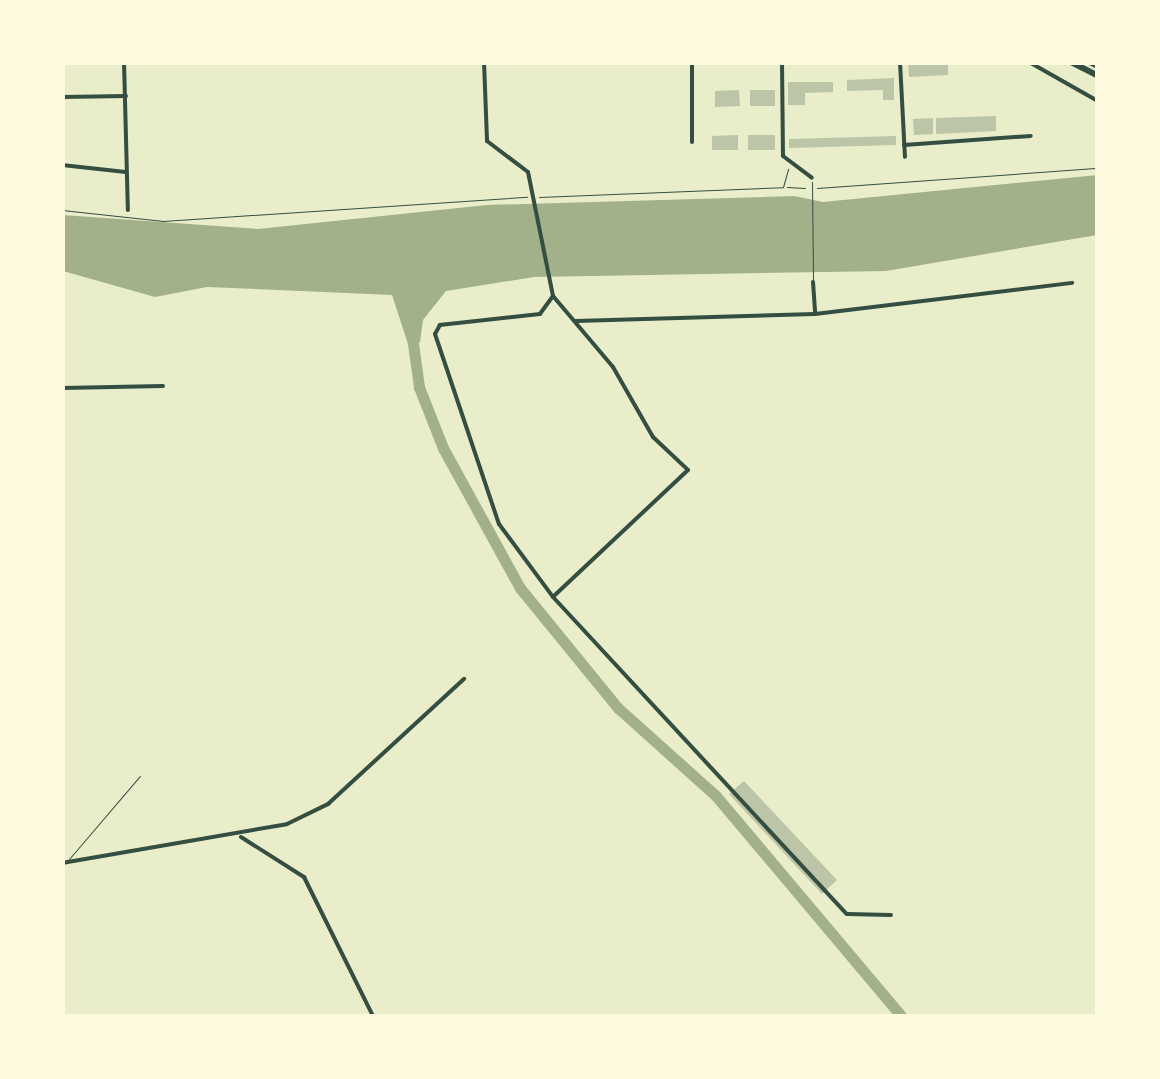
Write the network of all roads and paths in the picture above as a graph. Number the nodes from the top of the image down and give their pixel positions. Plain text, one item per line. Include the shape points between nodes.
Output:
1 (124, 62) edge
2 (484, 62) edge
3 (692, 62) edge
4 (782, 62) edge
5 (900, 62) edge
6 (1029, 62) edge
7 (1090, 62) edge
8 (1073, 64) edge
9 (1098, 66) edge
10 (1098, 76) edge
11 (126, 96) junction
12 (62, 97) edge
13 (1098, 101) edge
14 (1031, 136) dead end
15 (692, 142) dead end
16 (904, 145) junction
17 (905, 157) dead end
18 (788, 164) junction
19 (62, 165) edge
20 (1098, 168) edge
21 (126, 172) junction
22 (812, 178) joint
23 (783, 186) junction
24 (62, 210) edge
25 (128, 210) dead end
26 (814, 282) joint
27 (1072, 284) dead end
28 (553, 296) junction
29 (814, 314) junction
30 (576, 320) junction
31 (162, 386) dead end
32 (62, 388) edge
33 (554, 597) junction
34 (464, 680) dead end
35 (140, 776) dead end
36 (242, 837) junction
37 (64, 862) edge
38 (890, 915) dead end
39 (372, 1016) edge

1 - 11 street
2 - 28 street via 486,141 528,172
3 - 15 street
4 - 18 street
5 - 16 street
6 - 13 street
7 - 9 highway
8 - 10 highway
11 - 12 street
11 - 21 street
14 - 16 street
16 - 17 street
18 - 22 street via 804,165
18 - 23 path
19 - 21 street
20 - 23 path via 850,190
21 - 25 street
22 - 26 lane
23 - 24 path via 183,220
26 - 29 street
27 - 29 street
28 - 30 street
28 - 33 street via 540,314 440,326 435,334 477,480
29 - 30 street
30 - 33 street via 653,437 688,470
31 - 32 street
33 - 38 street via 847,914
34 - 36 street via 328,804
35 - 37 lane
36 - 37 street
36 - 39 street via 304,877

